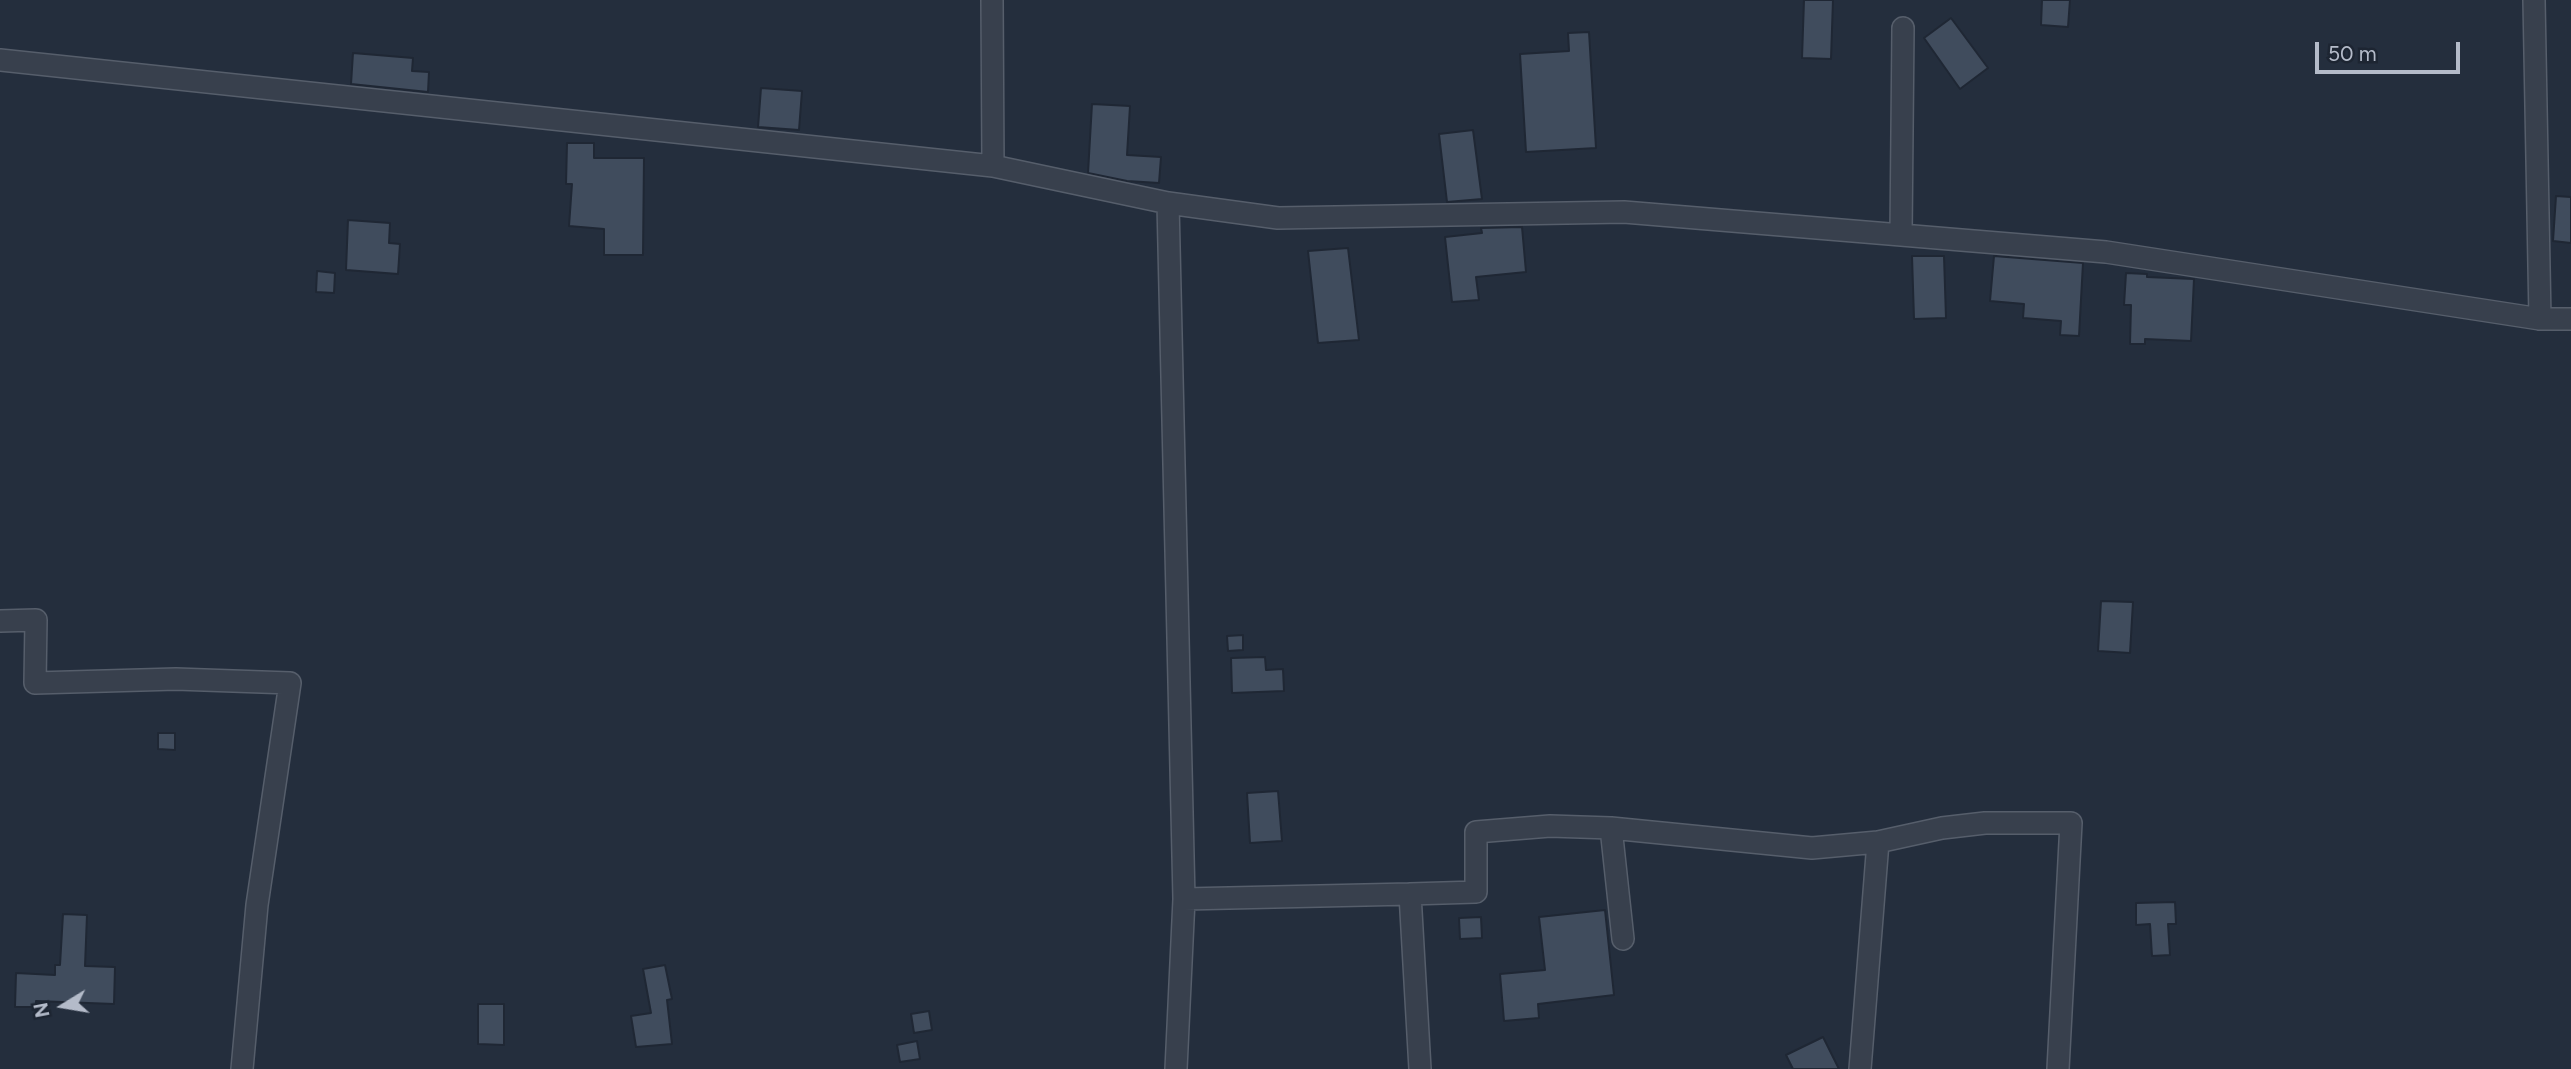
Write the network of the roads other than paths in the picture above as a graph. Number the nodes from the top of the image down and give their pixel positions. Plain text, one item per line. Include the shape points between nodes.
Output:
1 (992, 0) edge
2 (2534, 0) edge
3 (1903, 28) dead end
4 (0, 60) edge
5 (993, 166) junction
6 (1168, 203) junction
7 (1901, 235) junction
8 (2540, 319) junction
9 (2571, 319) edge
10 (0, 621) edge
11 (1611, 828) junction
12 (1878, 842) junction
13 (1410, 894) junction
14 (1184, 900) junction
15 (1623, 939) dead end
16 (242, 1069) edge
17 (1176, 1069) edge
18 (1420, 1069) edge
19 (1860, 1069) edge
20 (2058, 1069) edge

1 - 5 street
2 - 8 street
3 - 7 street
4 - 5 street
5 - 6 street
6 - 7 street via 1278,218 1624,212
6 - 14 street
7 - 8 street via 2106,252
8 - 9 street
10 - 16 street via 36,620 35,683 176,678 290,683 257,905
11 - 12 street via 1812,848
11 - 13 street via 1550,826 1476,832 1476,892
11 - 15 street
12 - 19 street
12 - 20 street via 1985,823 2071,822
13 - 14 street
13 - 18 street
14 - 17 street

